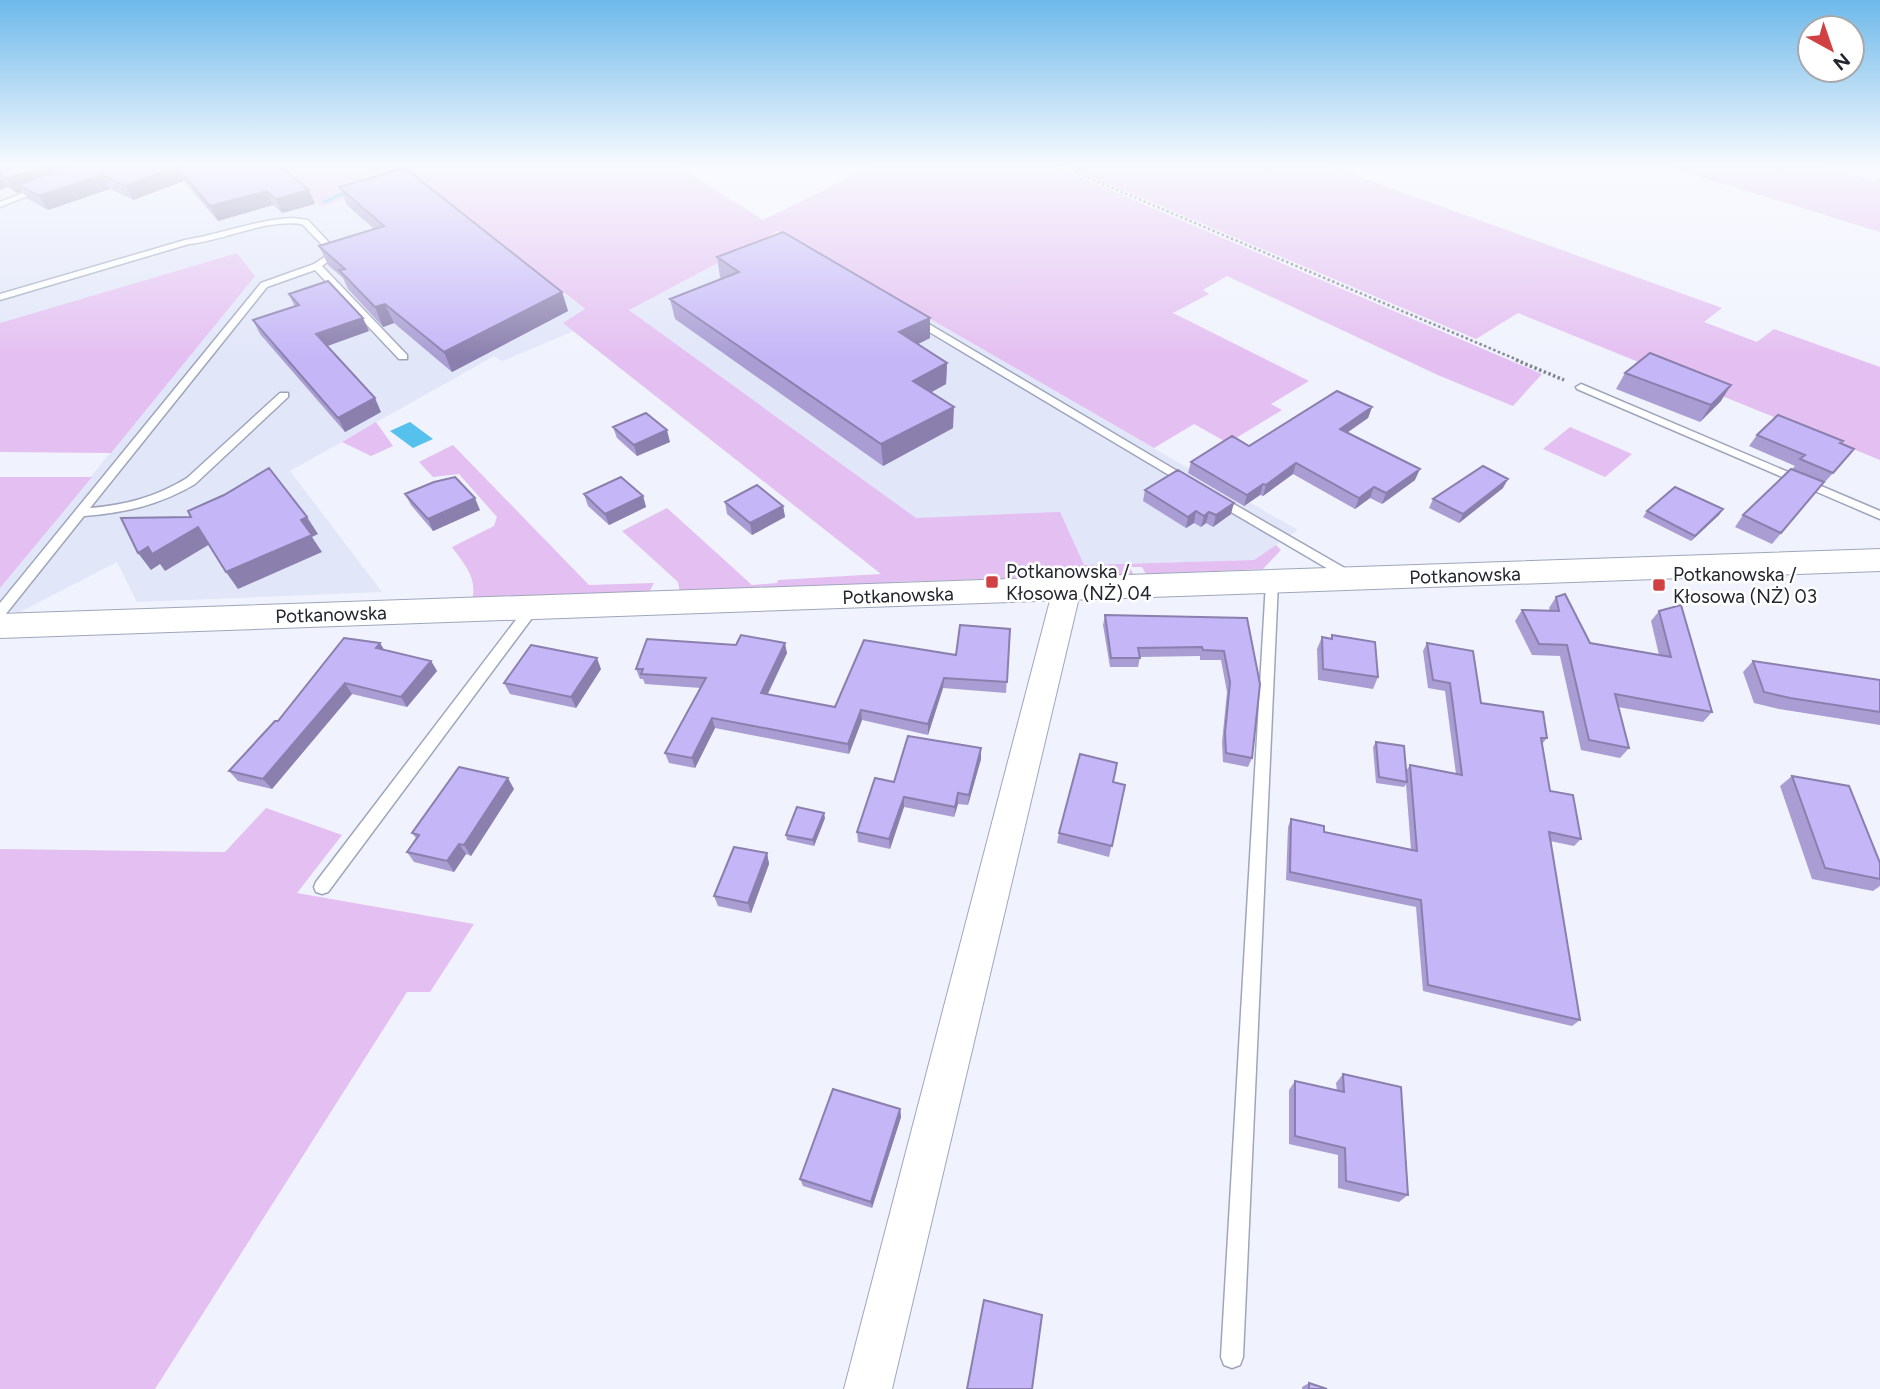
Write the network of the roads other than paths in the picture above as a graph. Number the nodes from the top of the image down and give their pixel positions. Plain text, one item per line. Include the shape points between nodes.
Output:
1 (260, 229) edge
2 (311, 229) edge
3 (317, 266) junction
4 (0, 297) edge
5 (902, 312) edge
6 (403, 357) dead end
7 (1581, 387) road end
8 (284, 395) dead end
9 (1201, 489) edge
10 (1212, 495) edge
11 (80, 513) junction
12 (1880, 515) edge
13 (1880, 560) edge
14 (1353, 579) junction
15 (1272, 582) junction
16 (1067, 589) junction
17 (533, 607) junction
18 (0, 612) edge
19 (0, 626) edge
20 (322, 887) dead end
21 (1232, 1357) dead end
22 (869, 1389) edge

1 - 4 lane via 188,242
2 - 3 lane via 331,250 330,257
3 - 6 lane
3 - 11 lane via 264,285
5 - 9 lane
7 - 12 lane
8 - 11 lane via 175,492 127,510
10 - 14 lane
11 - 18 lane
13 - 14 street, Potkanowska
14 - 15 street, Potkanowska
15 - 16 street, Potkanowska
15 - 21 lane
16 - 17 street, Potkanowska
16 - 22 street
17 - 19 street, Potkanowska
17 - 20 lane

